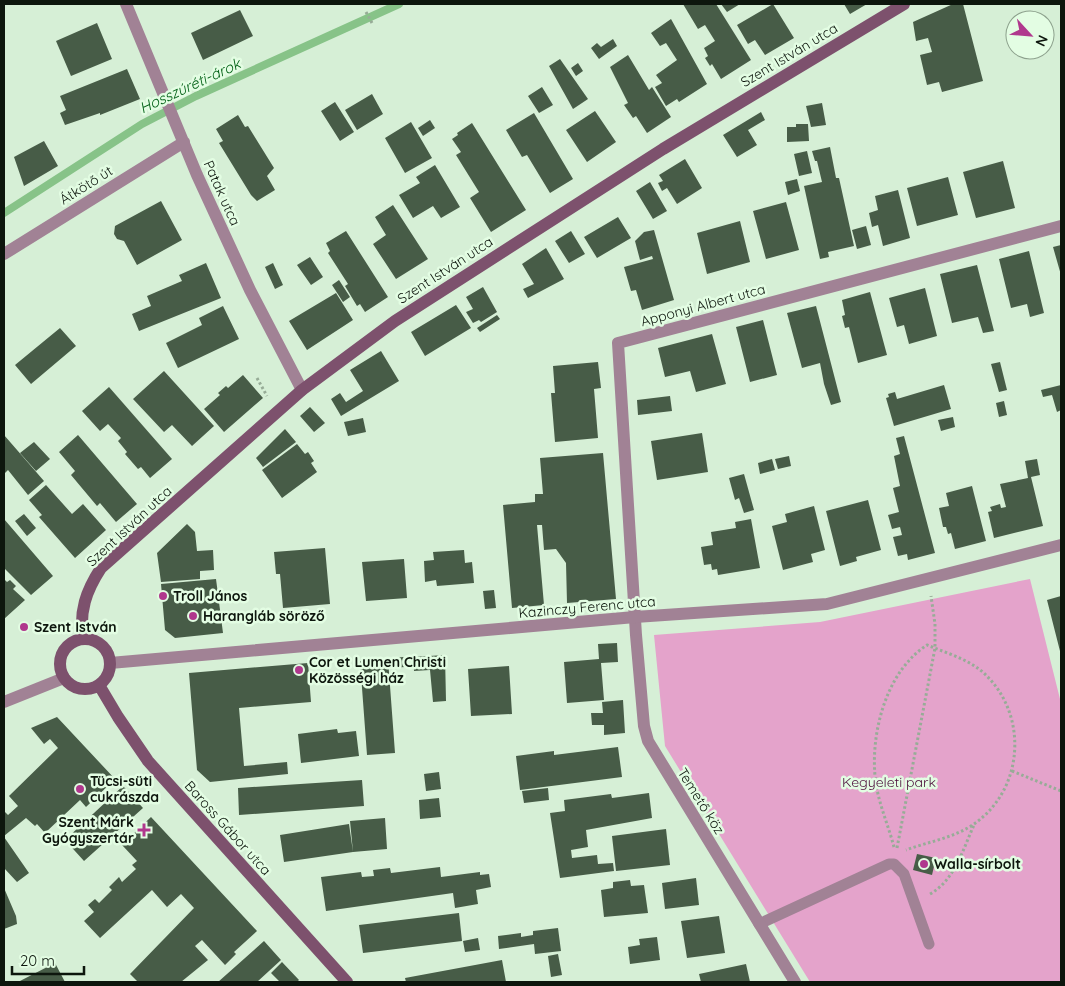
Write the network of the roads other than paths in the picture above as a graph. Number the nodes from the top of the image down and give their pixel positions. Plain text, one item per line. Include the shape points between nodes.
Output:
1 (126, 4) edge
2 (904, 4) edge
3 (184, 142) junction
4 (1061, 226) edge
5 (4, 254) edge
6 (302, 390) junction
7 (1061, 545) edge
8 (635, 617) junction
9 (82, 639) junction
10 (110, 663) junction
11 (64, 678) junction
12 (99, 685) junction
13 (4, 702) edge
14 (759, 924) junction
15 (929, 944) dead end
16 (347, 982) edge
17 (795, 982) edge

1 - 3 street, Patak utca
2 - 6 main road, Szent István utca via 663,149 395,320
3 - 5 street, Átkötő út
3 - 6 street, Patak utca via 250,290
4 - 8 street, Apponyi Albert utca via 618,343
6 - 9 main road, Szent István utca via 101,568 88,589 82,610
7 - 8 street, Kazinczy Ferenc utca via 827,604
8 - 10 street, Kazinczy Ferenc utca
8 - 14 street, Temető köz via 648,741
9 - 10 main road via 104,648
9 - 11 main road via 74,642 63,654 60,662
10 - 12 main road via 109,671
11 - 12 main road via 76,688
11 - 13 street
12 - 16 main road, Baross Gábor utca via 148,761
14 - 15 lane via 894,864 904,874
14 - 17 street, Temető köz

